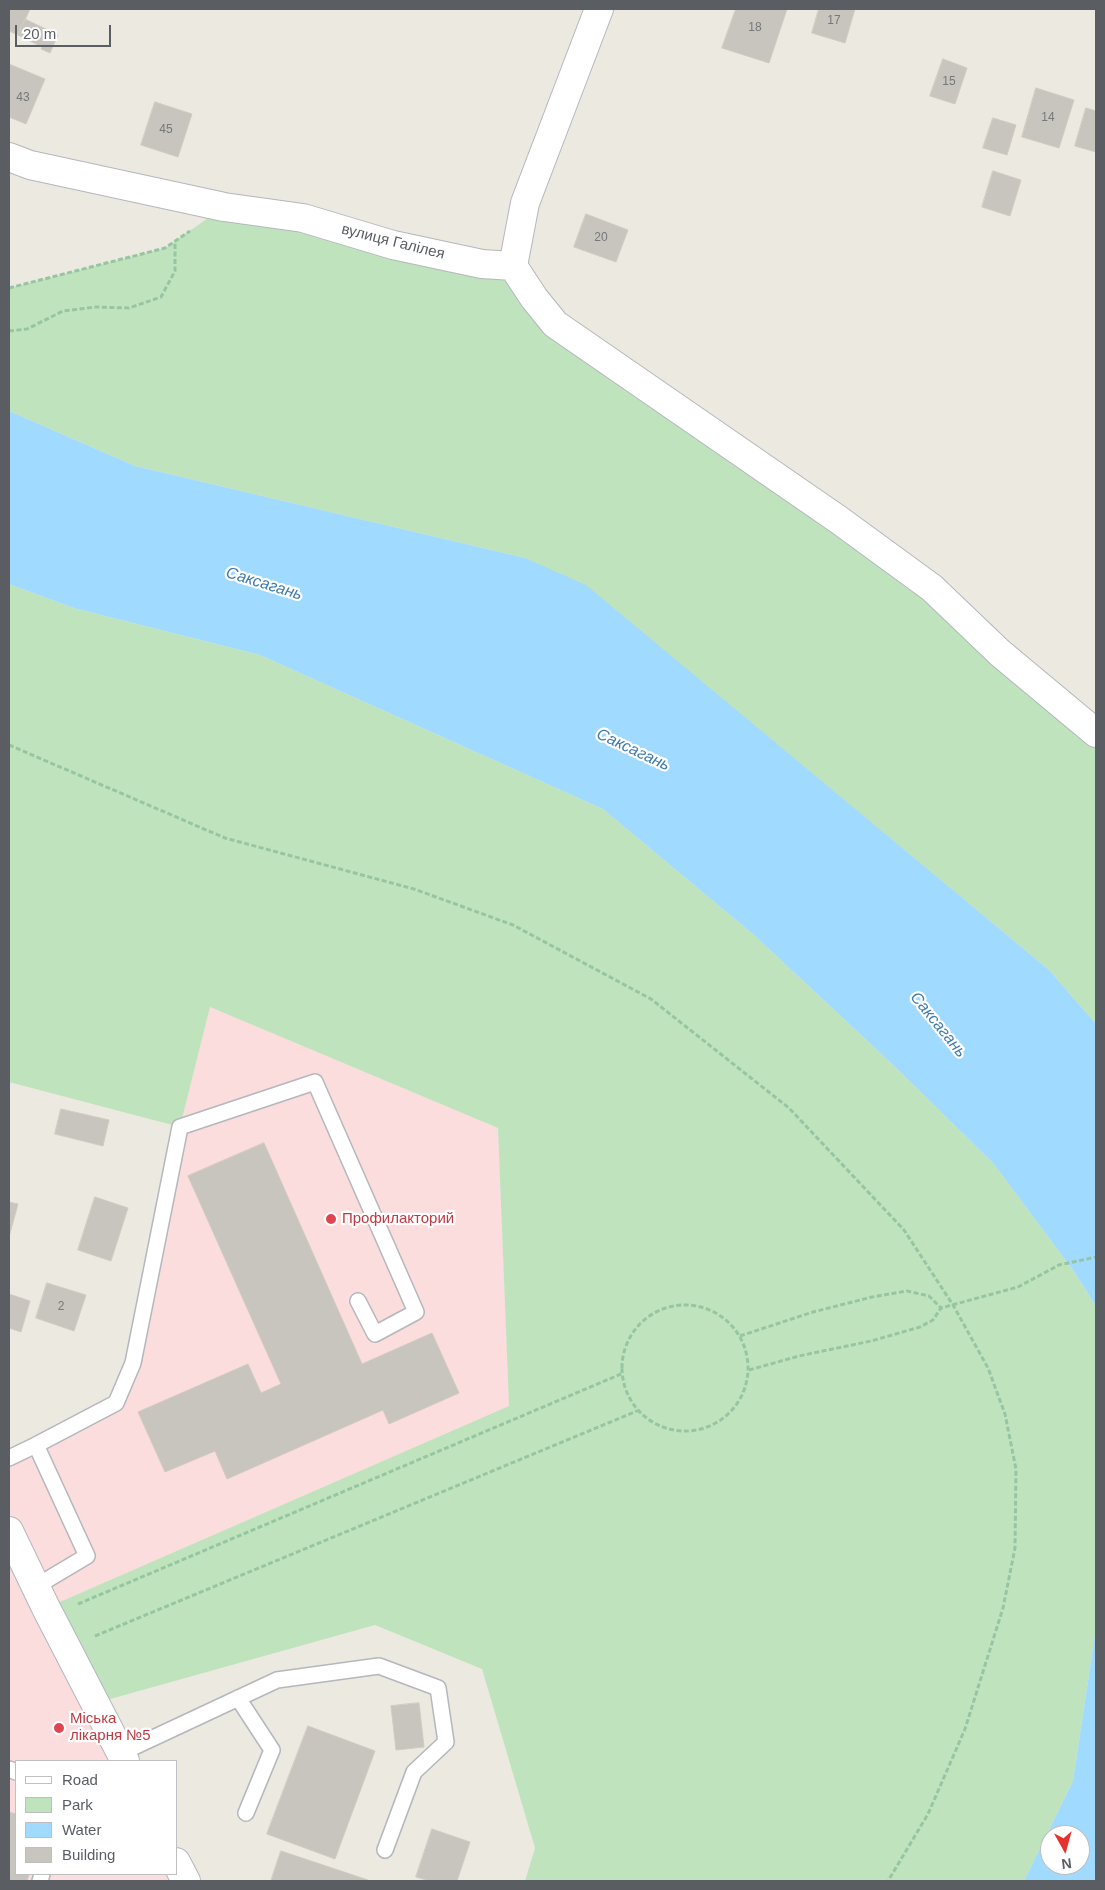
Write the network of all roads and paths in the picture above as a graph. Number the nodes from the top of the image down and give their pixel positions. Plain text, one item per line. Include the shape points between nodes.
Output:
1 (599, 9) edge
2 (9, 157) edge
3 (175, 242) dead end
4 (165, 248) dead end
5 (513, 266) junction
6 (9, 288) edge
7 (9, 330) edge
8 (1096, 733) edge
9 (9, 745) edge
10 (1096, 1257) edge
11 (358, 1301) dead end
12 (953, 1305) junction
13 (941, 1308) junction
14 (740, 1336) junction
15 (749, 1370) junction
16 (621, 1374) junction
17 (637, 1411) junction
18 (36, 1445) junction
19 (9, 1458) edge
20 (9, 1531) edge
21 (44, 1604) junction
22 (67, 1648) junction
23 (238, 1698) junction
24 (123, 1757) edge
25 (246, 1813) dead end
26 (385, 1850) dead end
27 (178, 1866) edge
28 (186, 1881) edge
29 (888, 1881) edge

1 - 5 street via 525,203
2 - 5 street, вулиця Галілея via 30,165 224,207 303,218 393,245 482,264
3 - 7 path via 175,271 160,297 129,308 63,311 27,329
4 - 6 path
5 - 8 street via 555,324 840,520 932,588 1000,653
9 - 12 path via 225,838 414,889 513,925 651,999 789,1108 904,1230
10 - 12 path via 1059,1265 1018,1287
11 - 18 lane via 376,1334 416,1312 315,1082 180,1127 133,1363 116,1403
12 - 13 path
12 - 29 path via 988,1368 1005,1414 1016,1469 1014,1548 1003,1608 966,1729 928,1814
13 - 14 path via 929,1296 907,1291 814,1312
13 - 15 path via 933,1320 920,1327
14 - 15 path via 747,1352
14 - 16 path via 724,1317 702,1306 677,1304 654,1312 635,1328 623,1349
15 - 17 path via 744,1391 733,1410 716,1423 696,1430 675,1431 654,1424
16 - 17 path via 629,1400
16 - 21 path
17 - 22 path
18 - 19 lane
18 - 21 lane via 87,1556
20 - 21 street
21 - 22 street
22 - 24 street
23 - 24 lane
23 - 25 lane via 272,1750
23 - 26 lane via 276,1680 379,1666 438,1688 446,1742 414,1772
27 - 28 street

